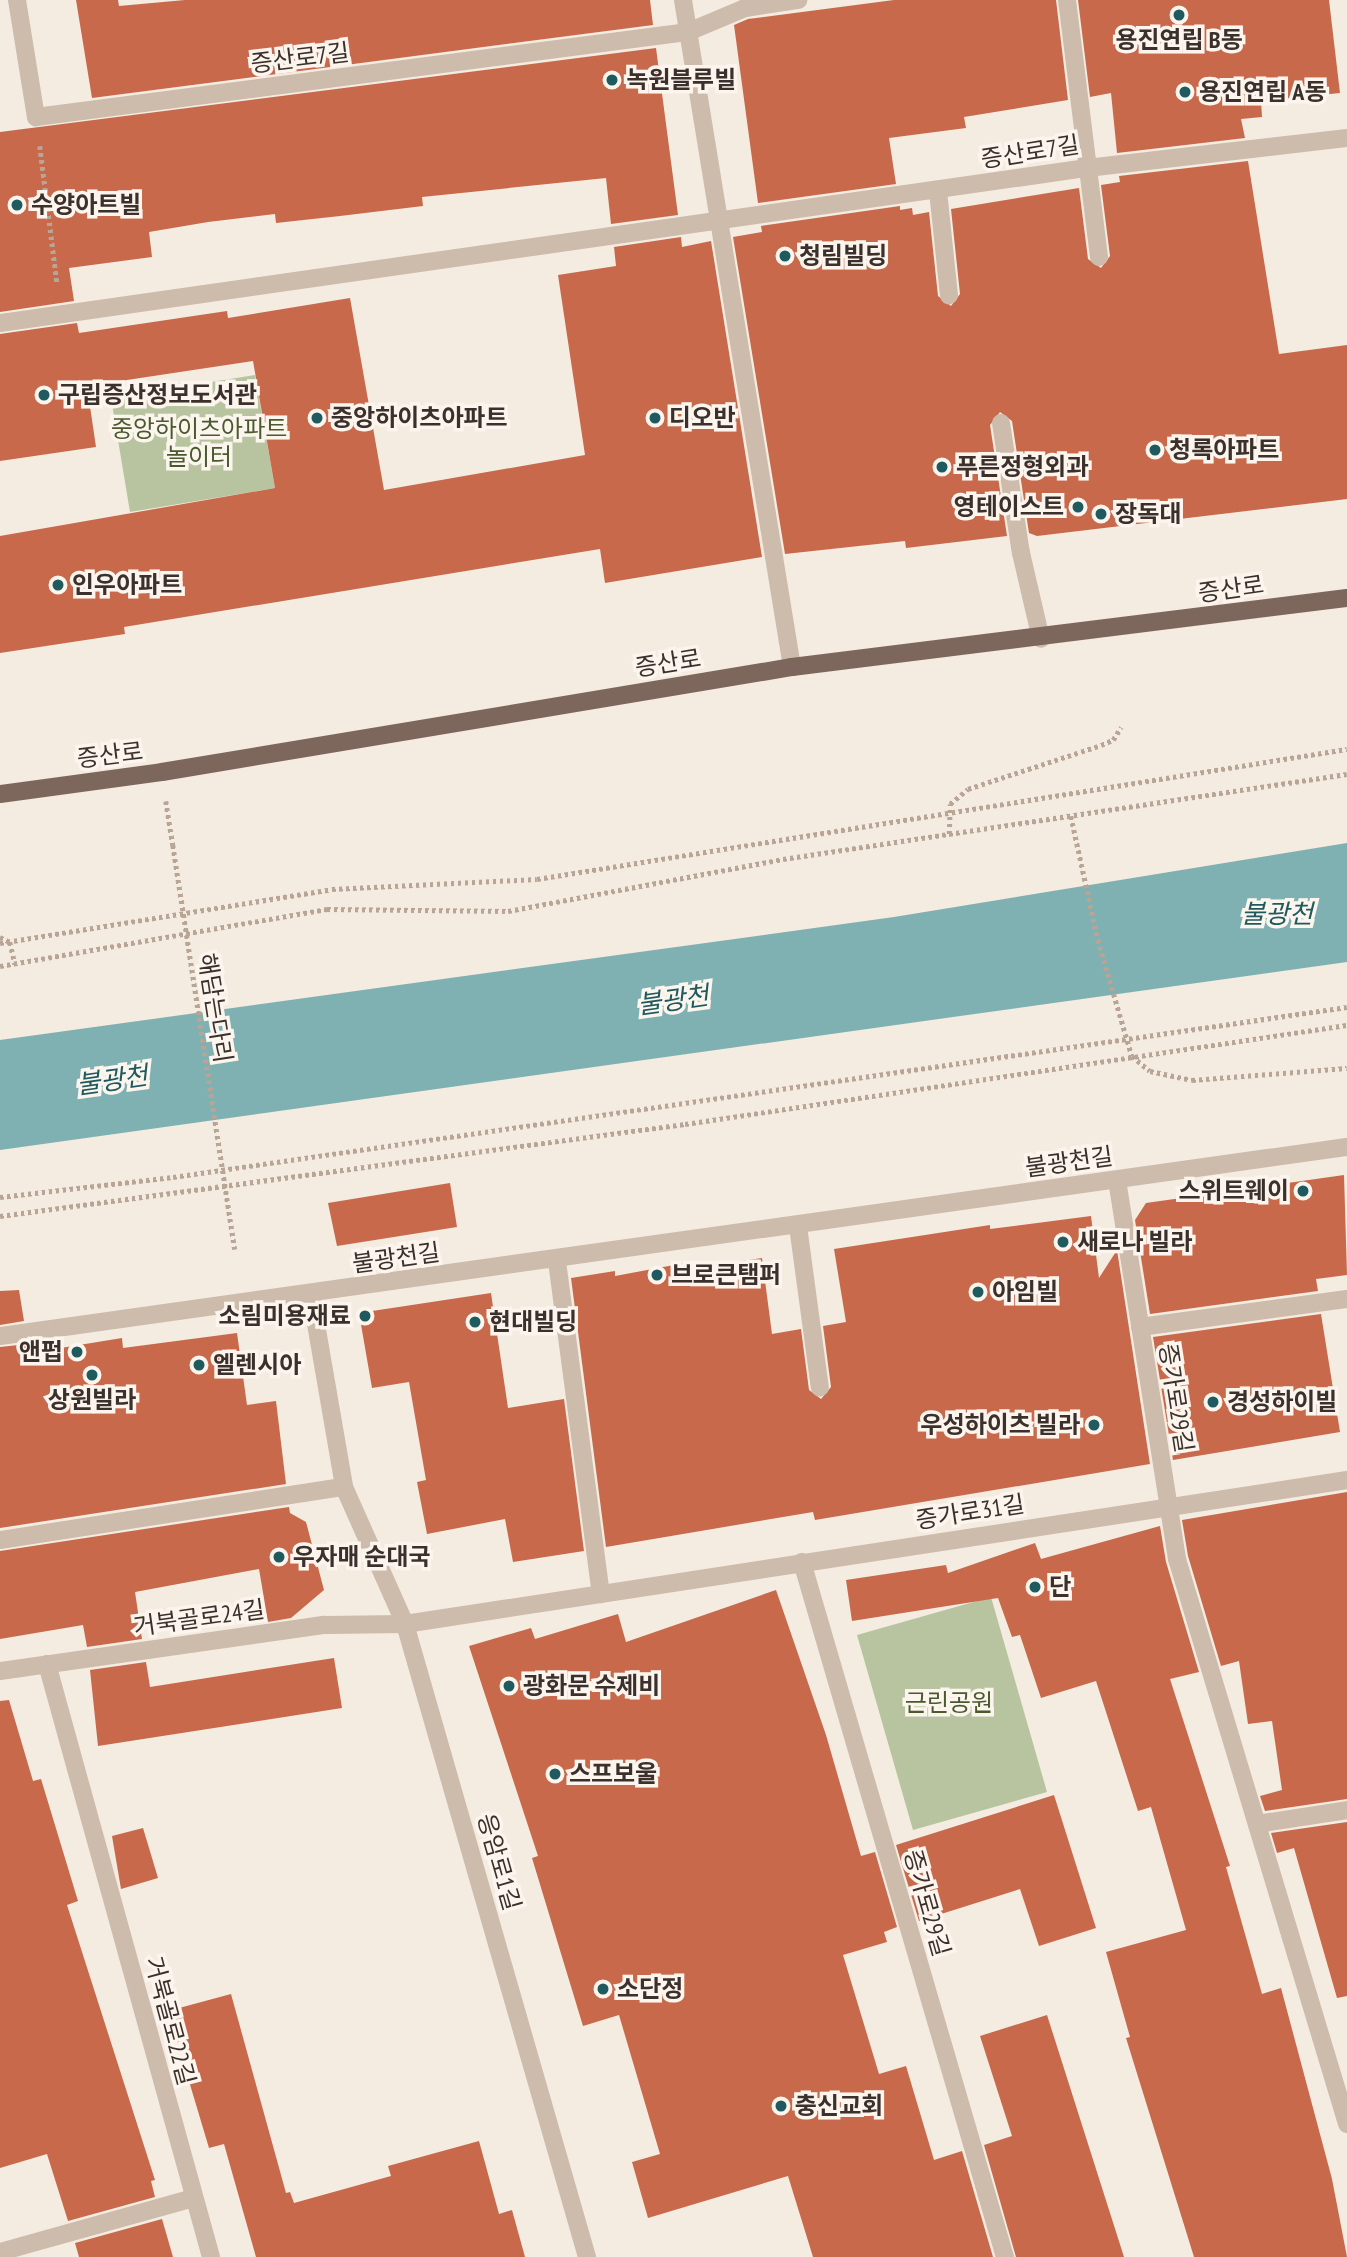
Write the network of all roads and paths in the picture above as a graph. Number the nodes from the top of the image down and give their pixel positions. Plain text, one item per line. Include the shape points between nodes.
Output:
1 (17, 0) edge
2 (682, 0) edge
3 (798, 0) edge
4 (1067, 0) edge
5 (688, 32) junction
6 (36, 117) junction
7 (1347, 138) edge
8 (1087, 168) junction
9 (938, 191) junction
10 (722, 223) junction
11 (1099, 257) dead end
12 (949, 295) dead end
13 (61, 314) junction
14 (0, 323) edge
15 (1001, 423) dead end
16 (1347, 598) edge
17 (1041, 639) junction
18 (792, 667) junction
19 (1121, 727) dead end
20 (1347, 749) edge
21 (162, 772) junction
22 (1347, 774) edge
23 (0, 794) edge
24 (947, 813) junction
25 (1071, 816) junction
26 (949, 834) junction
27 (0, 937) edge
28 (10, 942) junction
29 (0, 943) edge
30 (15, 964) junction
31 (0, 967) edge
32 (1347, 1007) edge
33 (1347, 1026) edge
34 (1125, 1039) junction
35 (1132, 1056) junction
36 (1347, 1068) edge
37 (1347, 1147) edge
38 (1116, 1180) junction
39 (0, 1197) edge
40 (0, 1216) edge
41 (798, 1226) junction
42 (235, 1249) dead end
43 (557, 1261) junction
44 (311, 1294) junction
45 (1347, 1298) edge
46 (1140, 1328) junction
47 (0, 1336) edge
48 (820, 1388) dead end
49 (1347, 1480) edge
50 (344, 1487) junction
51 (1169, 1506) junction
52 (0, 1540) edge
53 (802, 1562) junction
54 (601, 1594) junction
55 (405, 1623) junction
56 (47, 1664) junction
57 (0, 1671) edge
58 (1347, 1810) edge
59 (1257, 1824) junction
60 (1347, 2124) edge
61 (193, 2198) junction
62 (0, 2252) edge
63 (211, 2257) edge
64 (587, 2257) edge
65 (1005, 2257) edge

1 - 6 street
2 - 5 street
3 - 5 street, 증산로7길 via 745,8
4 - 8 street
5 - 6 street, 증산로7길
5 - 10 street
6 - 13 path
7 - 8 street, 증산로7길
8 - 9 street, 증산로7길
8 - 11 street
9 - 10 street, 증산로7길
9 - 12 street
10 - 13 street, 증산로7길
10 - 18 street
13 - 14 street, 증산로7길
15 - 17 street via 1021,553
16 - 17 main road, 증산로
17 - 18 main road, 증산로
18 - 21 main road, 증산로
19 - 24 path via 1113,740 1101,745 968,789 950,804
20 - 24 path
21 - 23 main road, 증산로
21 - 42 path, 해담는다리, bridge
22 - 25 path
24 - 26 path
24 - 28 path via 537,879 332,889
25 - 26 path
25 - 34 path
26 - 30 path via 783,859 508,911 327,909
27 - 28 path
28 - 29 path
28 - 30 path
30 - 31 path
32 - 34 path
33 - 35 path
34 - 35 path
34 - 39 path via 173,1177
35 - 36 path via 1150,1071 1192,1080
35 - 40 path via 685,1124
37 - 38 street, 불광천길
38 - 41 street, 불광천길
38 - 46 street, 증가로29길
41 - 43 street, 불광천길
41 - 48 street
43 - 44 street, 불광천길
43 - 54 street
44 - 47 street, 불광천길
44 - 50 street, 응암로1길
45 - 46 street
46 - 51 street, 증가로29길
49 - 51 street, 증가로31길
50 - 52 street
50 - 55 street, 응암로1길
51 - 53 street, 증가로31길
51 - 59 street, 증가로29길 via 1177,1559
53 - 54 street, 증가로31길
53 - 65 street, 증가로29길
54 - 55 street, 증가로31길
55 - 56 street, 거북골로24길 via 325,1625
55 - 64 street, 응암로1길
56 - 57 street, 거북골로24길
56 - 61 street, 거북골로22길
58 - 59 street
59 - 60 street, 증가로29길
61 - 62 street
61 - 63 street, 거북골로22길

